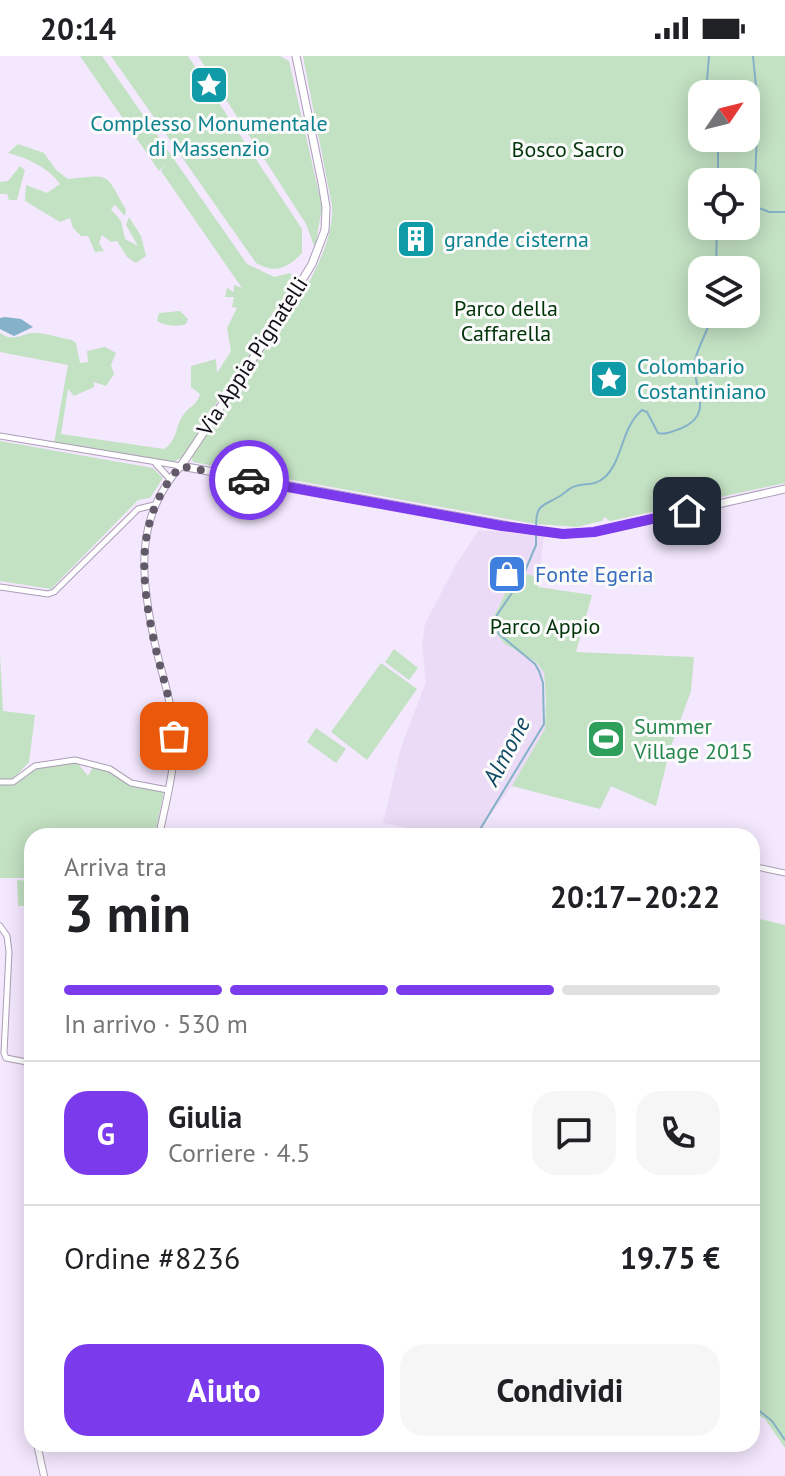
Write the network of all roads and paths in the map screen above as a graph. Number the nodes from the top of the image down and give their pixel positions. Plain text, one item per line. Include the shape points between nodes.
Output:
1 (296, 56) edge
2 (0, 436) edge
3 (155, 463) junction
4 (181, 466) junction
5 (170, 479) junction
6 (785, 489) edge
7 (154, 505) junction
8 (0, 587) edge
9 (0, 782) edge
10 (168, 790) junction
11 (161, 828) edge
12 (760, 868) edge
13 (785, 873) edge
14 (0, 926) edge
15 (24, 1062) edge
16 (39, 1452) edge
17 (44, 1476) edge

1 - 4 main road, Via Appia Pignatelli via 322,183 325,230 312,264
2 - 3 street
3 - 4 street
3 - 5 street
4 - 5 street, Via Appia Pignatelli
4 - 6 main road via 563,534 594,532
5 - 7 street, Via Appia Pignatelli
7 - 8 street via 138,509 54,592
7 - 10 street, Via Appia Pignatelli via 144,553 155,644 174,727
9 - 10 street via 13,782 35,766 75,760 110,769 131,783
10 - 11 street, Via Appia Pignatelli
12 - 13 street
14 - 15 street via 9,952 4,1053
16 - 17 street

